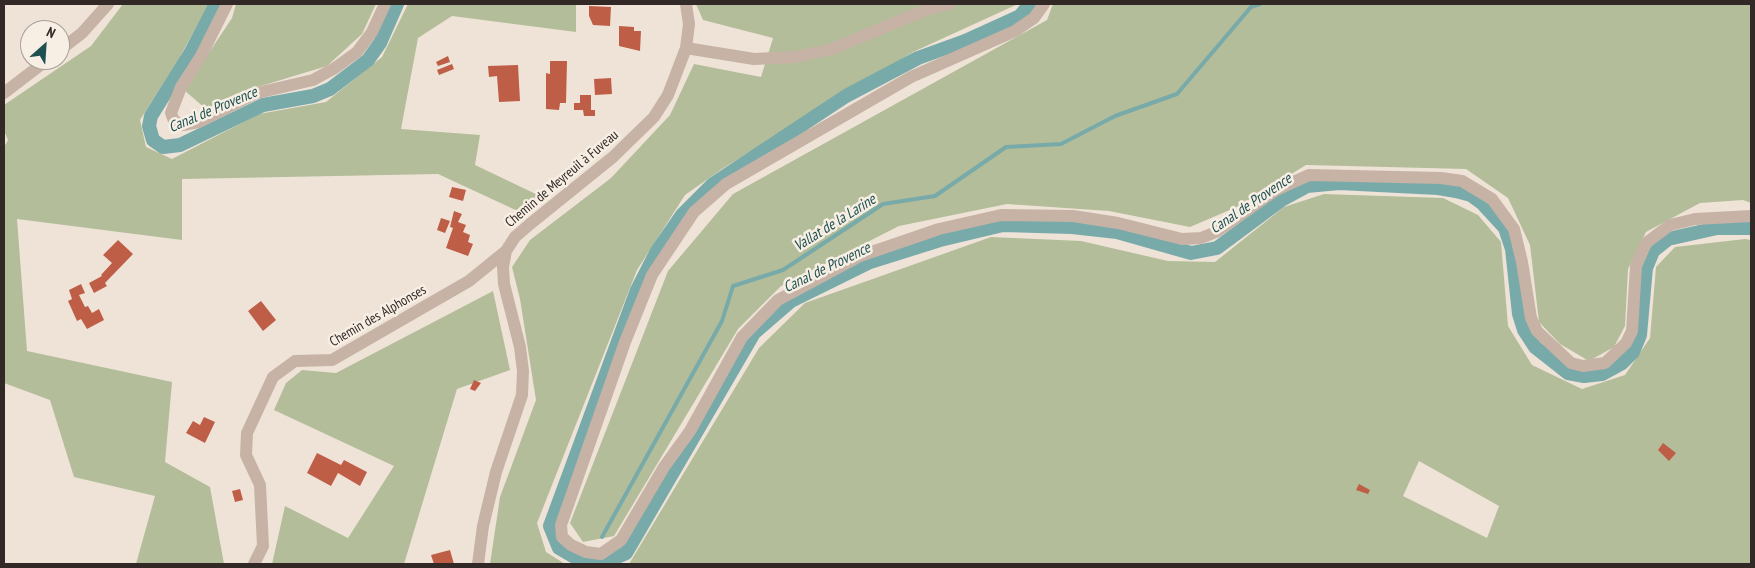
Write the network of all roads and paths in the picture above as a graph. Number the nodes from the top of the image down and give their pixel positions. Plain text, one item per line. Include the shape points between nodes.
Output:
1 (108, 4) edge
2 (227, 4) edge
3 (385, 4) edge
4 (686, 4) edge
5 (950, 4) edge
6 (1044, 4) edge
7 (70, 42) edge
8 (686, 48) junction
9 (34, 70) edge
10 (4, 93) edge
11 (1751, 216) edge
12 (506, 251) junction
13 (254, 564) edge
14 (478, 564) edge

1 - 7 street
2 - 3 street via 181,87 171,112 174,120 183,125 199,122 257,93 313,80 335,68 357,52 372,32
4 - 8 street, Chemin de Meyreuil à Fuveau via 689,24
5 - 8 street via 928,9 832,50 796,57 754,59
6 - 11 street via 1034,18 1015,31 911,77 742,174 694,212 652,275 561,525 562,537 586,552 601,554 621,540 664,467 690,431 742,337 778,300 860,256 939,229 1001,215 1072,216 1118,223 1182,239 1201,238 1216,232 1276,190 1309,175 1462,181 1492,199 1514,229 1531,318 1537,331 1571,363 1583,366 1605,363 1626,344 1632,331 1636,266 1646,243 1670,225 1695,219
8 - 12 street, Chemin de Meyreuil à Fuveau via 668,95 654,117 613,157 530,224
9 - 10 street
12 - 13 street, Chemin des Alphonses via 469,281 332,360 296,361 273,377 248,433 246,455 260,486 264,546
12 - 14 street via 504,284 520,347 522,395 496,472

